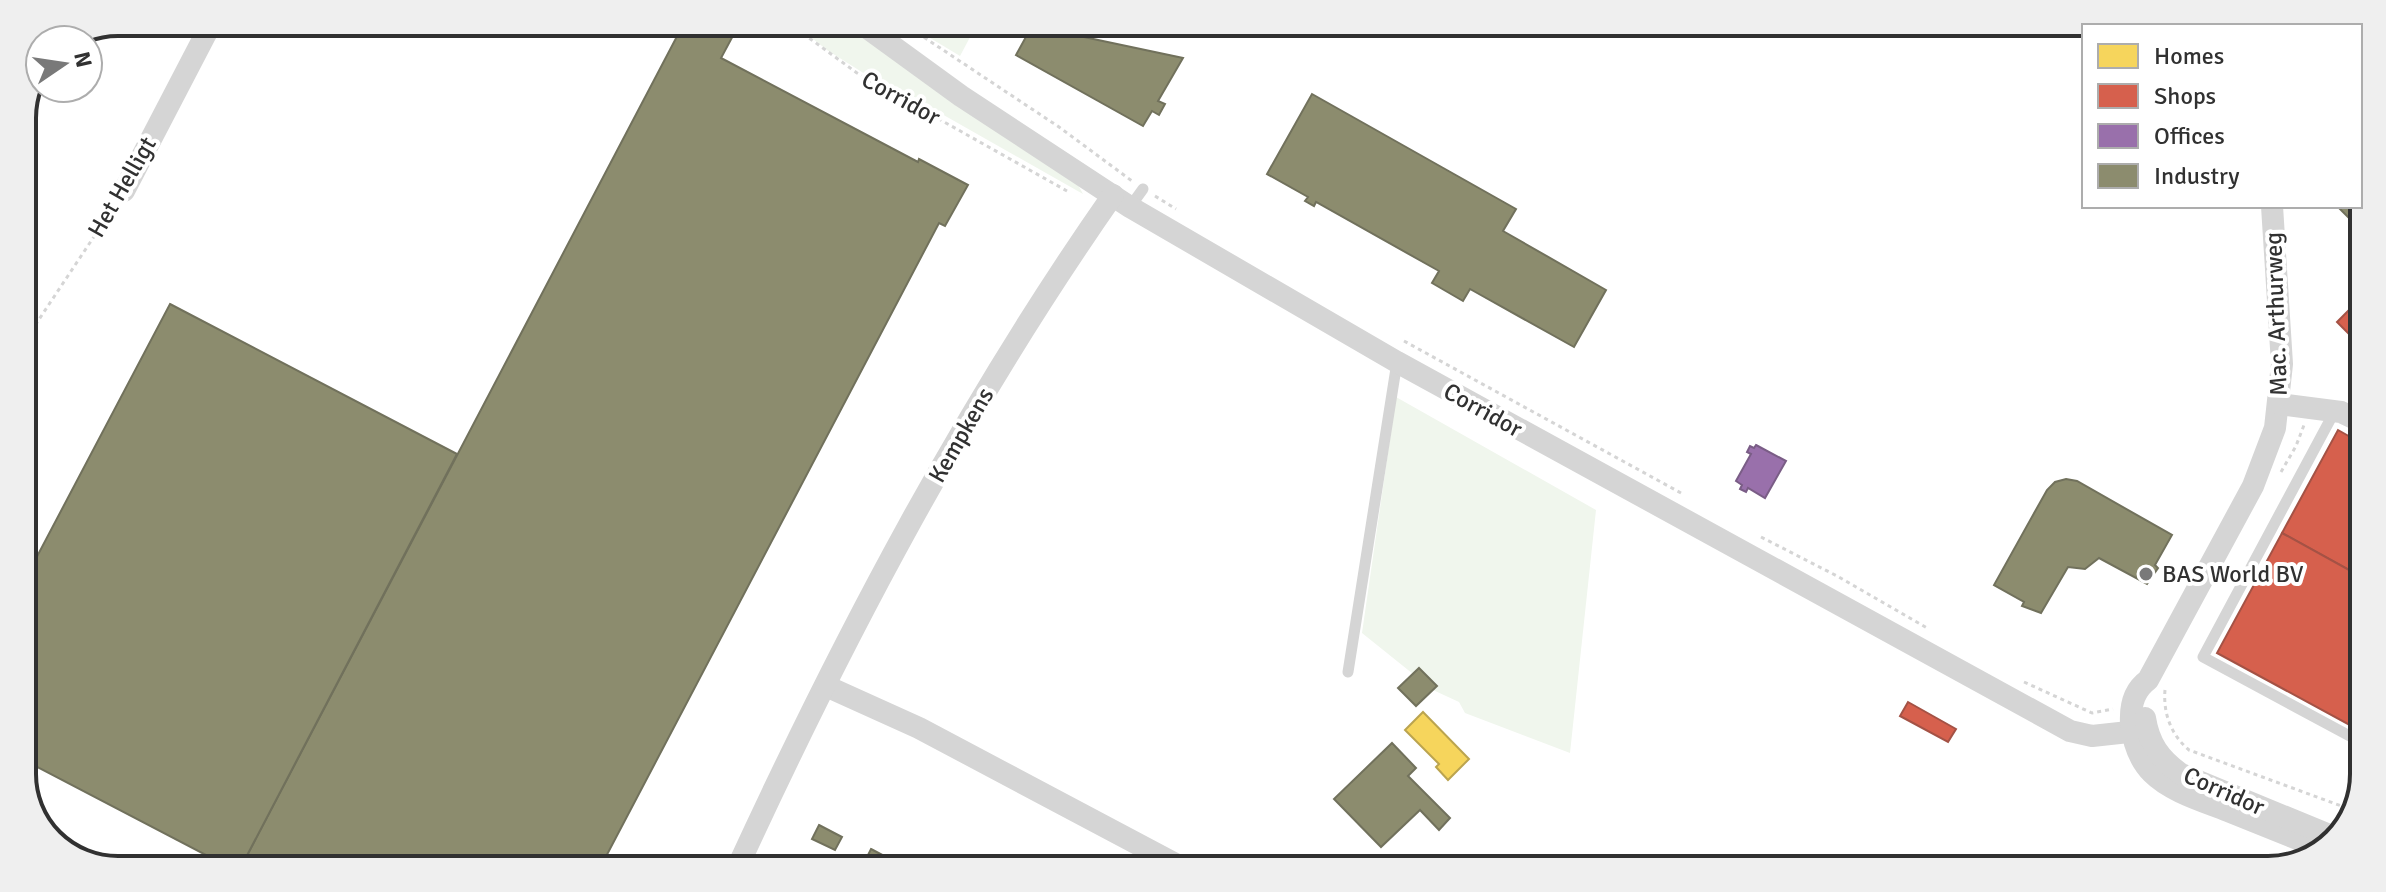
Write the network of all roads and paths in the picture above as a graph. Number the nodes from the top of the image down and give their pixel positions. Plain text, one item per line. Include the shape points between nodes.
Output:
1 (205, 36) edge
2 (806, 36) edge
3 (878, 36) edge
4 (922, 36) edge
5 (1143, 189) junction
6 (124, 191) joint
7 (1075, 195) dead end
8 (1121, 201) junction
9 (2272, 208) edge
10 (1182, 212) dead end
11 (36, 324) edge
12 (1399, 338) dead end
13 (1397, 362) junction
14 (2279, 404) junction
15 (2332, 411) junction
16 (2350, 415) edge
17 (1681, 493) dead end
18 (1757, 535) dead end
19 (1927, 628) dead end
20 (1348, 672) dead end
21 (2017, 678) dead end
22 (826, 686) junction
23 (2117, 708) dead end
24 (2164, 709) dead end
25 (2140, 731) junction
26 (2350, 736) edge
27 (2343, 807) edge
28 (2325, 833) edge
29 (2311, 844) edge
30 (743, 856) edge
31 (1160, 856) edge

1 - 6 street, Het Helligt
2 - 7 path, Corridor via 857,73
3 - 8 street, Corridor
4 - 5 path
5 - 8 lane
5 - 10 path
6 - 11 path, Het Helligt
8 - 13 street, Corridor
8 - 22 street, Kempkens via 1006,358
9 - 14 street, Mac. Arthurweg via 2282,364
12 - 17 path, Corridor
13 - 20 lane
13 - 25 street, Corridor via 2070,731 2092,736
14 - 15 street
14 - 25 street, Mac. Arthurweg via 2253,486 2148,680
15 - 16 street
15 - 26 lane via 2203,657
18 - 19 path
21 - 23 path via 2092,713
22 - 30 street, Kempkens
22 - 31 street via 919,728
24 - 27 path, Corridor via 2189,750
25 - 28 street, Corridor via 2181,774
25 - 29 street, Corridor via 2142,761 2170,786

